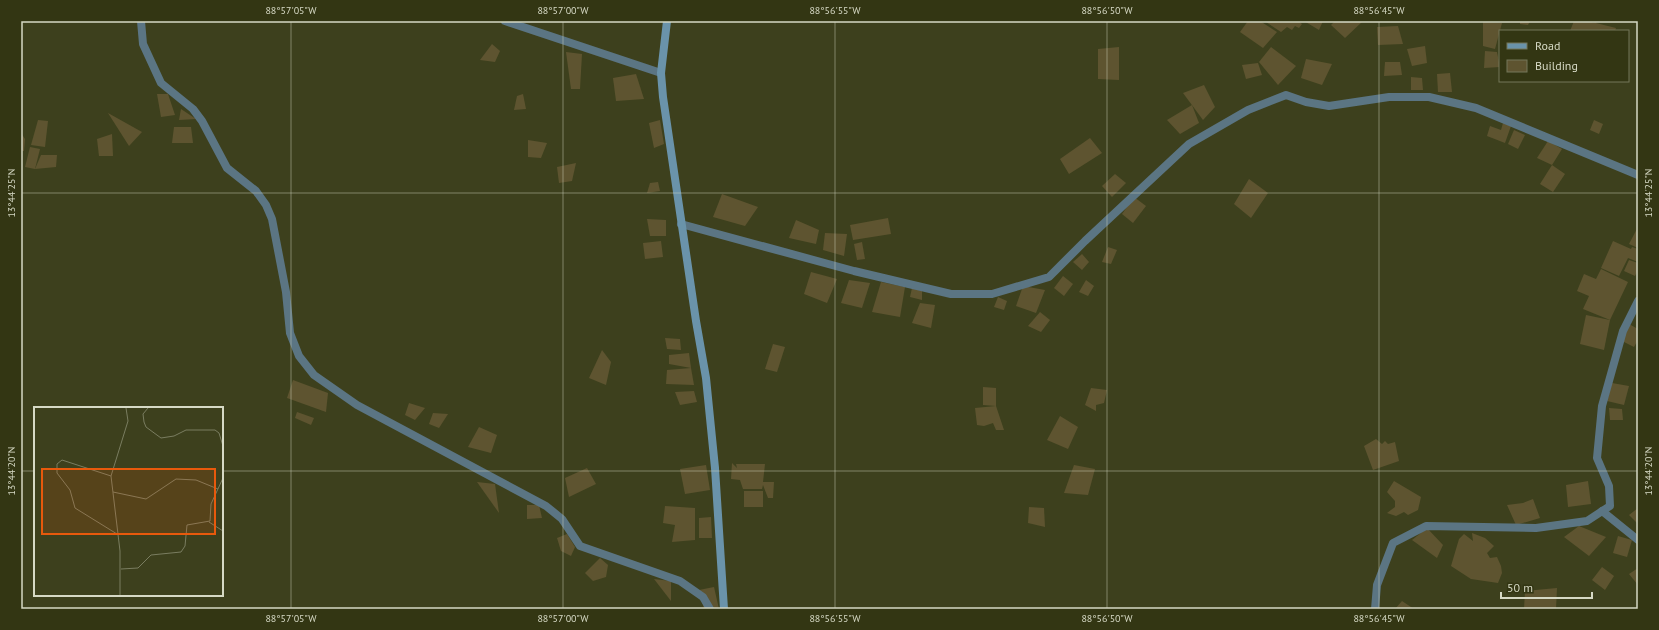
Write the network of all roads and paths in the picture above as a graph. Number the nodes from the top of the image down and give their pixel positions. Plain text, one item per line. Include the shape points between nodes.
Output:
1 (141, 21) edge
2 (505, 21) edge
3 (667, 21) edge
4 (661, 73) junction
5 (1638, 175) edge
6 (681, 224) junction
7 (1638, 301) edge
8 (1602, 511) junction
9 (1638, 540) edge
10 (710, 609) edge
11 (724, 609) edge
12 (1376, 609) edge

1 - 10 street via 143,44 161,83 193,109 227,168 256,191 272,219 286,292 290,333 299,356 314,375 357,405 546,506 562,519 580,546 680,580 703,597
2 - 4 street
3 - 4 street
4 - 6 street
5 - 6 street via 1476,108 1429,97 1389,97 1330,106 1286,95 1248,110 1189,144 1049,277 992,294 950,294
6 - 11 street via 706,378 716,476
7 - 8 street via 1623,331 1602,406 1597,458 1609,486 1610,506
8 - 9 street
8 - 12 street via 1587,521 1536,528 1426,526 1393,543 1377,585

